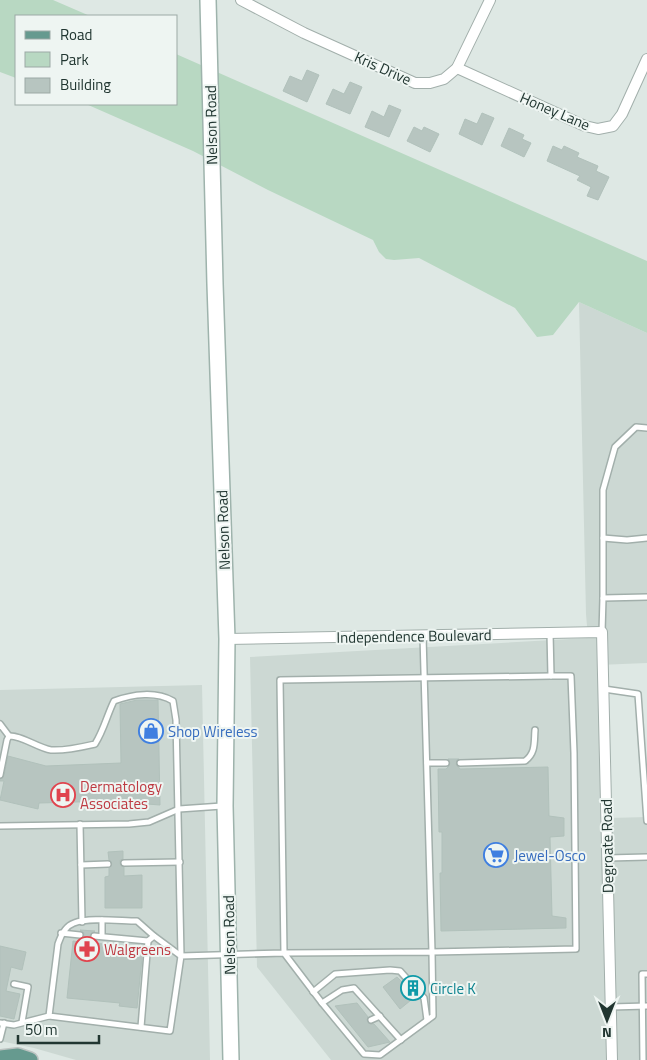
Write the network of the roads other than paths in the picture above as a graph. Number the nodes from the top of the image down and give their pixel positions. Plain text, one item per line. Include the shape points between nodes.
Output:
1 (208, 0) edge
2 (241, 0) edge
3 (490, 0) edge
4 (647, 59) edge
5 (457, 68) junction
6 (647, 428) edge
7 (603, 538) junction
8 (647, 538) edge
9 (647, 597) edge
10 (603, 598) junction
11 (602, 632) junction
12 (550, 633) junction
13 (423, 636) junction
14 (227, 639) junction
15 (551, 676) junction
16 (424, 677) junction
17 (603, 689) junction
18 (0, 724) edge
19 (535, 730) dead end
20 (9, 736) junction
21 (460, 762) dead end
22 (427, 763) junction
23 (446, 763) dead end
24 (0, 775) edge
25 (225, 806) junction
26 (179, 810) junction
27 (647, 821) edge
28 (80, 824) junction
29 (0, 826) edge
30 (647, 857) edge
31 (607, 858) junction
32 (180, 862) junction
33 (124, 863) dead end
34 (108, 864) dead end
35 (81, 865) junction
36 (102, 920) junction
37 (82, 922) junction
38 (62, 933) junction
39 (80, 935) dead end
40 (94, 936) dead end
41 (102, 936) junction
42 (154, 936) junction
43 (148, 940) junction
44 (432, 952) junction
45 (284, 953) junction
46 (230, 955) junction
47 (182, 956) junction
48 (647, 974) edge
49 (14, 984) dead end
50 (313, 992) junction
51 (322, 1003) junction
52 (645, 1006) edge
53 (611, 1007) junction
54 (49, 1016) junction
55 (380, 1016) junction
56 (371, 1020) dead end
57 (427, 1020) junction
58 (22, 1022) junction
59 (2, 1023) edge
60 (142, 1027) junction
61 (353, 1029) dead end
62 (345, 1032) junction
63 (0, 1039) edge
64 (401, 1040) junction
65 (0, 1058) edge
66 (30, 1060) edge
67 (231, 1060) edge
68 (612, 1060) edge
69 (643, 1060) edge

1 - 14 street, Nelson Road
2 - 5 street, Kris Drive via 415,84 430,84 444,79
3 - 5 street
4 - 5 street, Honey Lane via 622,114 613,126 598,129
6 - 7 lane via 636,427 615,447 602,490
7 - 8 lane
7 - 10 lane
9 - 10 lane
10 - 11 lane
11 - 12 street, Independence Boulevard
11 - 17 street, Degroate Road
12 - 13 street, Independence Boulevard
12 - 15 lane
13 - 14 street, Independence Boulevard
13 - 16 lane
14 - 25 street, Nelson Road
15 - 16 lane
15 - 44 lane via 571,676 576,950
16 - 22 lane
16 - 45 lane via 280,680
17 - 27 lane via 638,694
17 - 31 street, Degroate Road
18 - 20 lane
19 - 21 lane via 533,751 526,760
20 - 24 lane
20 - 26 lane via 52,750 95,744 114,701 132,695 164,695 173,701 176,720
22 - 23 lane
22 - 44 lane
25 - 26 lane
25 - 46 street, Nelson Road
26 - 28 lane via 149,822
26 - 32 lane
28 - 29 lane
28 - 35 lane
30 - 31 lane
31 - 53 street, Degroate Road
32 - 33 lane
32 - 47 lane
34 - 35 lane
35 - 37 lane
36 - 37 lane
36 - 41 lane
36 - 42 lane via 137,921
37 - 38 lane via 73,923
38 - 39 lane
38 - 54 lane
40 - 41 lane
41 - 43 lane
42 - 43 lane
42 - 47 lane
43 - 60 lane
44 - 45 lane
44 - 57 lane via 433,1016
45 - 46 lane
45 - 50 lane
46 - 47 lane
46 - 67 street, Nelson Road
47 - 60 lane via 170,1031
48 - 52 lane via 642,974
49 - 58 lane via 28,987
50 - 51 lane
50 - 57 lane via 335,974 400,971 424,998
51 - 55 lane via 342,990 354,988
51 - 62 lane
52 - 53 lane
52 - 69 lane
53 - 68 street, Degroate Road
54 - 58 lane
54 - 60 lane
55 - 56 lane
55 - 64 lane
57 - 64 lane
58 - 59 lane via 14,1025
59 - 63 lane
61 - 62 lane
62 - 64 lane via 364,1054 380,1055
65 - 66 main road via 18,1056

